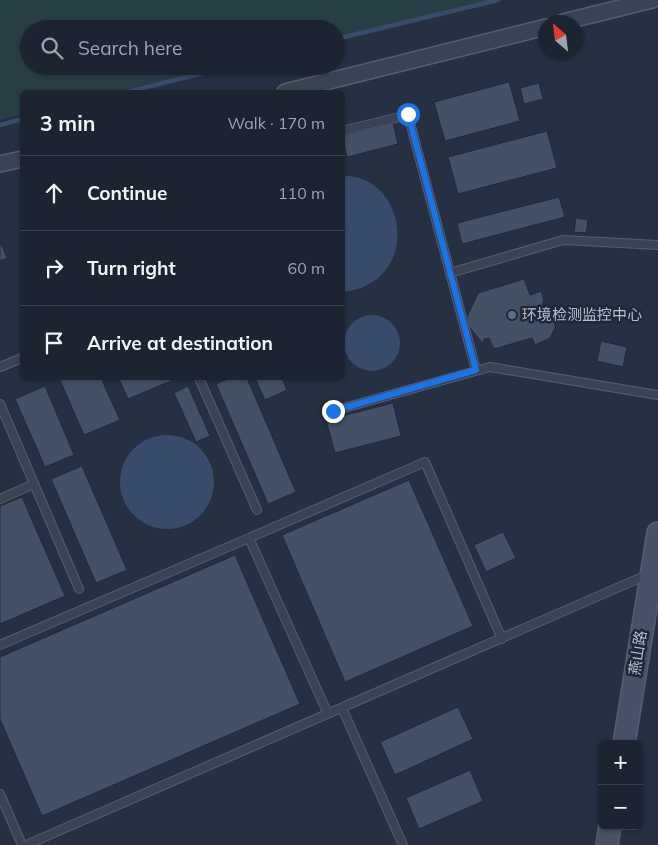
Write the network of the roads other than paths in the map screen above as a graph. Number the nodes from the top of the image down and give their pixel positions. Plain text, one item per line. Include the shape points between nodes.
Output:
1 (652, 0) edge
2 (583, 17) edge
3 (538, 29) edge
4 (293, 90) edge
5 (345, 130) edge
6 (20, 159) edge
7 (0, 164) edge
8 (658, 245) edge
9 (450, 273) junction
10 (20, 359) edge
11 (0, 367) edge
12 (476, 370) junction
13 (201, 380) edge
14 (658, 395) edge
15 (0, 404) edge
16 (333, 411) dead end
17 (34, 484) junction
18 (0, 499) edge
19 (257, 510) dead end
20 (658, 533) edge
21 (248, 538) junction
22 (651, 574) junction
23 (79, 589) dead end
24 (502, 639) junction
25 (0, 645) edge
26 (342, 708) junction
27 (328, 714) junction
28 (625, 740) edge
29 (0, 794) edge
30 (609, 830) edge
31 (22, 845) edge
32 (26, 845) edge
33 (403, 845) edge
34 (607, 845) edge

1 - 2 street
3 - 4 street
5 - 9 lane via 408,114
6 - 7 street
8 - 9 lane via 563,240
9 - 12 lane
10 - 11 lane
12 - 14 lane via 490,367
12 - 16 lane
13 - 19 lane
15 - 17 lane
17 - 18 lane
17 - 23 lane
20 - 22 street, 燕山路
21 - 24 lane via 426,462
21 - 25 lane
21 - 27 lane
22 - 24 lane
22 - 28 street, 燕山路
24 - 26 lane
26 - 27 lane
26 - 33 lane
27 - 32 lane
29 - 31 lane
30 - 34 street

